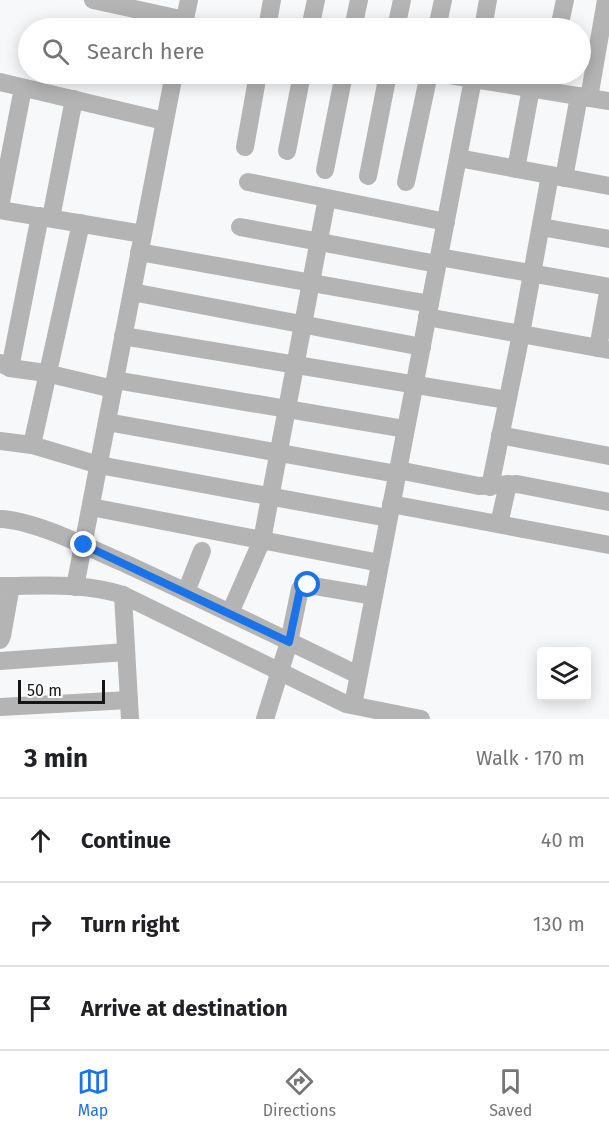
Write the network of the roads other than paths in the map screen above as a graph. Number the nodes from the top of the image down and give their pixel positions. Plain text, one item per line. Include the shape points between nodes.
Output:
1 (93, 0) edge
2 (189, 0) edge
3 (272, 0) edge
4 (316, 0) edge
5 (359, 0) edge
6 (402, 0) edge
7 (443, 0) edge
8 (488, 0) edge
9 (565, 0) edge
10 (606, 0) edge
11 (161, 18) edge
12 (185, 18) edge
13 (269, 18) edge
14 (312, 18) edge
15 (355, 18) edge
16 (398, 18) edge
17 (439, 18) edge
18 (485, 18) edge
19 (561, 18) edge
20 (591, 66) edge
21 (0, 82) edge
22 (172, 84) edge
23 (256, 84) edge
24 (300, 84) edge
25 (342, 84) edge
26 (386, 84) edge
27 (427, 84) edge
28 (472, 84) edge
29 (542, 84) edge
30 (587, 84) edge
31 (23, 88) junction
32 (584, 97) junction
33 (74, 99) junction
34 (609, 101) edge
35 (165, 121) junction
36 (245, 147) dead end
37 (287, 151) dead end
38 (458, 158) junction
39 (516, 169) junction
40 (325, 170) dead end
41 (368, 176) dead end
42 (557, 176) junction
43 (248, 182) dead end
44 (406, 182) dead end
45 (609, 186) edge
46 (327, 198) junction
47 (1, 213) edge
48 (46, 217) junction
49 (446, 222) junction
50 (81, 223) junction
51 (240, 227) dead end
52 (541, 227) junction
53 (143, 234) junction
54 (609, 238) edge
55 (318, 242) junction
56 (140, 252) junction
57 (438, 261) junction
58 (532, 273) junction
59 (310, 283) junction
60 (609, 287) edge
61 (132, 292) junction
62 (429, 310) junction
63 (302, 324) junction
64 (521, 334) junction
65 (123, 336) junction
66 (422, 347) junction
67 (603, 349) edge
68 (295, 365) junction
69 (5, 366) edge
70 (46, 373) junction
71 (114, 385) junction
72 (414, 385) junction
73 (507, 400) junction
74 (286, 409) junction
75 (107, 422) junction
76 (405, 429) junction
77 (500, 435) junction
78 (0, 441) edge
79 (32, 445) junction
80 (278, 453) junction
81 (609, 456) edge
82 (99, 465) junction
83 (397, 472) junction
84 (498, 485) junction
85 (270, 496) junction
86 (609, 502) edge
87 (91, 507) junction
88 (390, 511) junction
89 (0, 519) edge
90 (499, 524) junction
91 (262, 540) junction
92 (84, 545) junction
93 (609, 545) edge
94 (202, 551) dead end
95 (380, 563) junction
96 (6, 586) edge
97 (75, 587) junction
98 (186, 592) junction
99 (123, 595) junction
100 (373, 597) junction
101 (230, 613) junction
102 (0, 640) edge
103 (289, 642) junction
104 (126, 652) junction
105 (0, 660) edge
106 (281, 672) junction
107 (358, 675) junction
108 (129, 700) junction
109 (351, 704) junction
110 (0, 707) edge
111 (0, 713) edge
112 (373, 714) edge
113 (266, 718) edge
114 (1, 719) edge
115 (130, 719) edge
116 (421, 719) edge

1 - 11 street
2 - 12 street
3 - 13 street
4 - 14 street
5 - 15 street
6 - 16 street
7 - 17 street
8 - 18 street
9 - 19 street
10 - 20 street
21 - 31 street
22 - 35 street
23 - 36 street
24 - 37 street
25 - 40 street
26 - 41 street
27 - 44 street
28 - 38 street
29 - 32 street
29 - 39 street
30 - 32 street
31 - 33 street
31 - 47 street
32 - 34 street
32 - 42 street
33 - 35 street
33 - 48 street
35 - 53 street
38 - 39 street
38 - 49 street
39 - 42 street
42 - 45 street
42 - 52 street
43 - 46 street
46 - 49 street
46 - 55 street
47 - 48 street
48 - 50 street
48 - 69 street
49 - 57 street
50 - 53 street
50 - 70 street
51 - 55 street
52 - 54 street
52 - 58 street
53 - 56 street
55 - 57 street
55 - 59 street
56 - 59 street
56 - 61 street
57 - 58 street
57 - 62 street
58 - 60 street
58 - 64 street
59 - 62 street
59 - 63 street
60 - 67 street
61 - 63 street
61 - 65 street
62 - 64 street
62 - 66 street
63 - 66 street
63 - 68 street
64 - 67 street
64 - 73 street
65 - 68 street
65 - 71 street
66 - 72 street
68 - 72 street
68 - 74 street
69 - 70 street
70 - 71 street
70 - 79 street
71 - 74 street
71 - 75 street
72 - 73 street
72 - 76 street
73 - 77 street
74 - 76 street
74 - 80 street
75 - 80 street
75 - 82 street
76 - 83 street
77 - 81 street
77 - 84 street
78 - 79 street
79 - 82 street
80 - 83 street
80 - 85 street
82 - 85 street
82 - 87 street
83 - 84 street
83 - 88 street
84 - 86 street via 518,484
84 - 90 street
85 - 88 street
85 - 91 street
87 - 91 street
87 - 92 street
88 - 90 street
88 - 95 street
89 - 92 street via 24,523
90 - 93 street
91 - 95 street
91 - 101 street
92 - 97 street
92 - 98 street
94 - 98 street
95 - 100 street
96 - 97 street
96 - 102 street
97 - 99 street
98 - 101 street
99 - 104 street
99 - 106 street
100 - 103 street via 303,586
100 - 107 street
101 - 103 street
103 - 106 street
103 - 107 street
104 - 105 street
104 - 108 street
106 - 109 street
106 - 113 street
107 - 109 street
108 - 110 street
108 - 115 street
109 - 112 street
111 - 114 street
112 - 116 street

